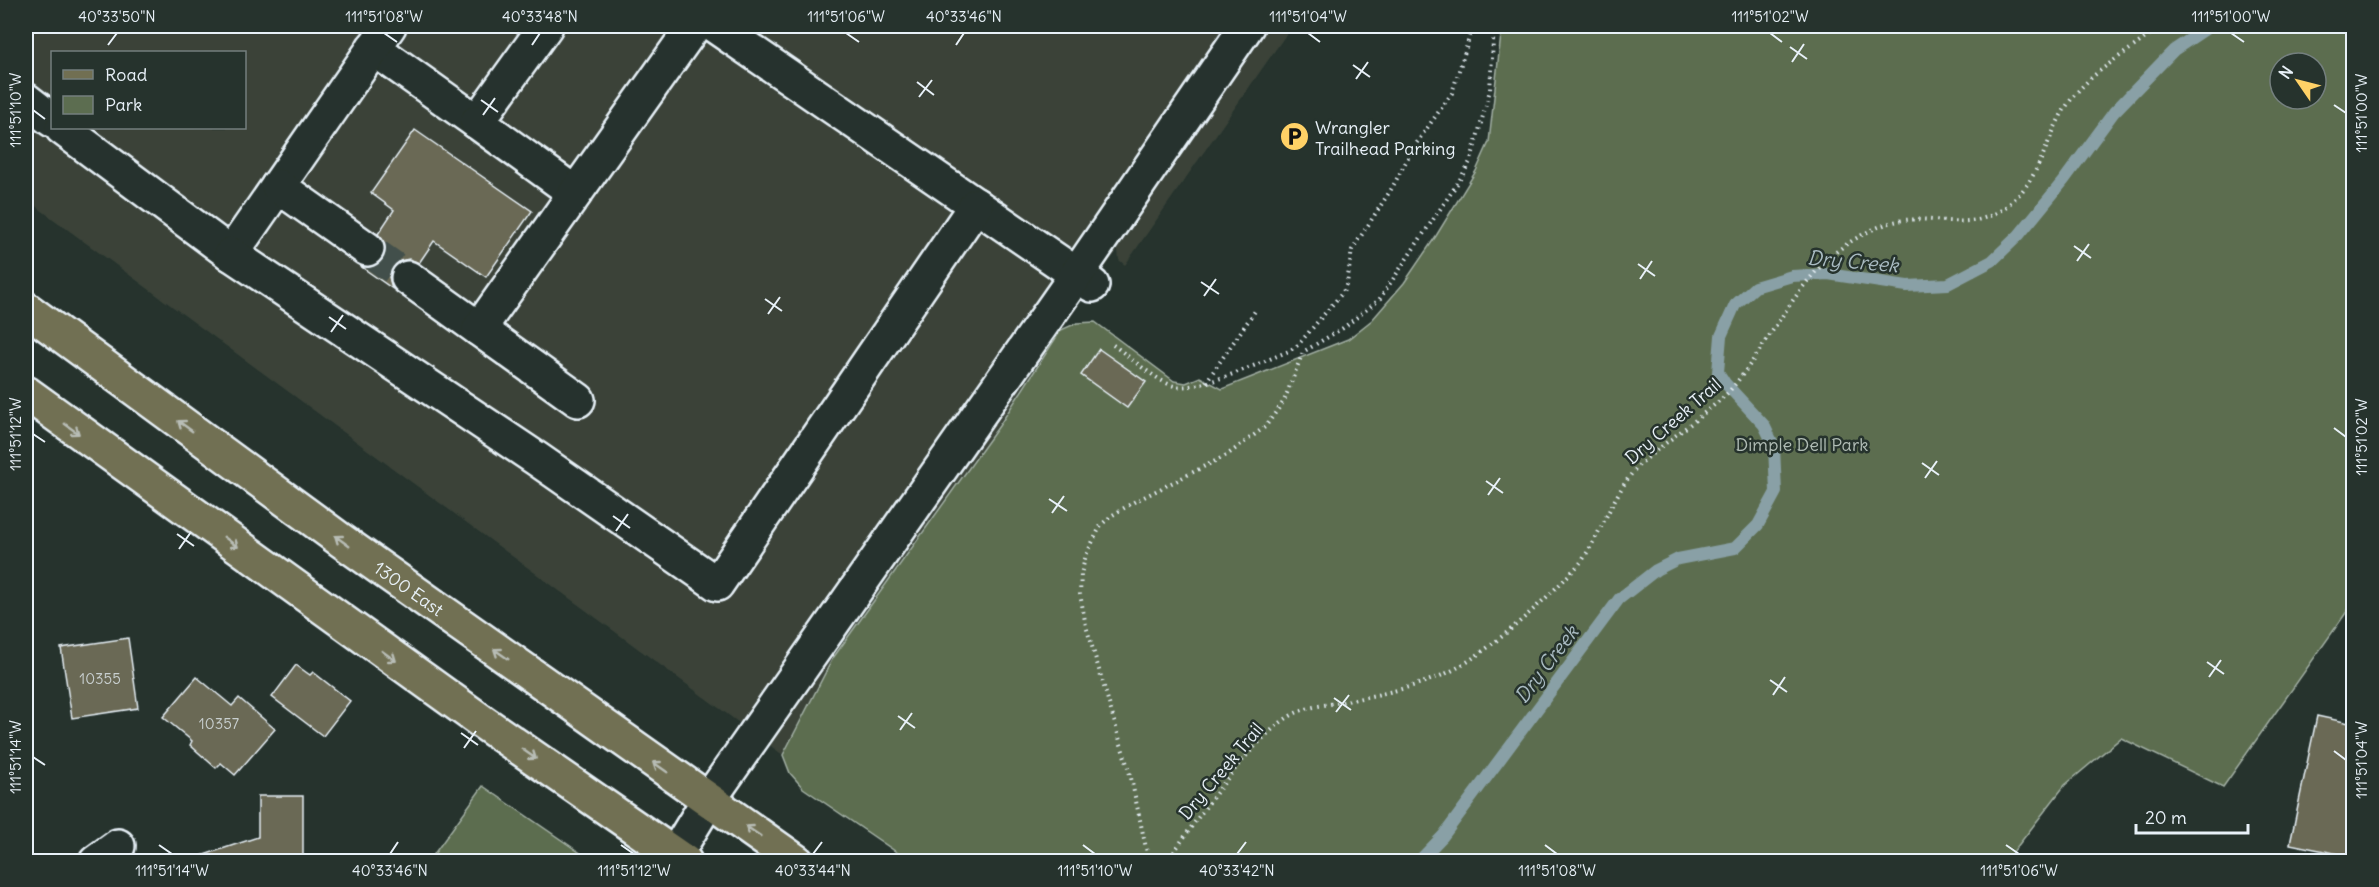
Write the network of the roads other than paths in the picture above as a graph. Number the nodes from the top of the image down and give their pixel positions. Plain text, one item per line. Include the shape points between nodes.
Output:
1 (546, 26) edge
2 (694, 26) edge
3 (715, 26) edge
4 (1247, 26) edge
5 (381, 37) edge
6 (26, 100) edge
7 (51, 119) edge
8 (477, 122) junction
9 (63, 129) edge
10 (278, 186) junction
11 (575, 193) junction
12 (976, 205) junction
13 (367, 249) tunnel mouth
14 (231, 254) junction
15 (408, 278) tunnel mouth
16 (1085, 279) junction
17 (26, 309) edge
18 (479, 329) junction
19 (26, 393) edge
20 (578, 400) dead end
21 (708, 801) junction
22 (680, 858) edge
23 (797, 861) edge

1 - 8 lane
2 - 11 lane
3 - 12 lane
4 - 16 lane
5 - 8 lane
5 - 10 lane
6 - 7 lane
8 - 11 lane
9 - 14 lane
10 - 13 lane
10 - 14 lane
11 - 18 lane
12 - 14 lane via 717,584
12 - 16 lane
15 - 18 lane
16 - 21 lane
21 -> 17 main road, 1300 East via 342,541
18 - 20 lane
19 -> 22 main road via 471,714
21 - 22 lane
23 -> 21 main road, 1300 East

